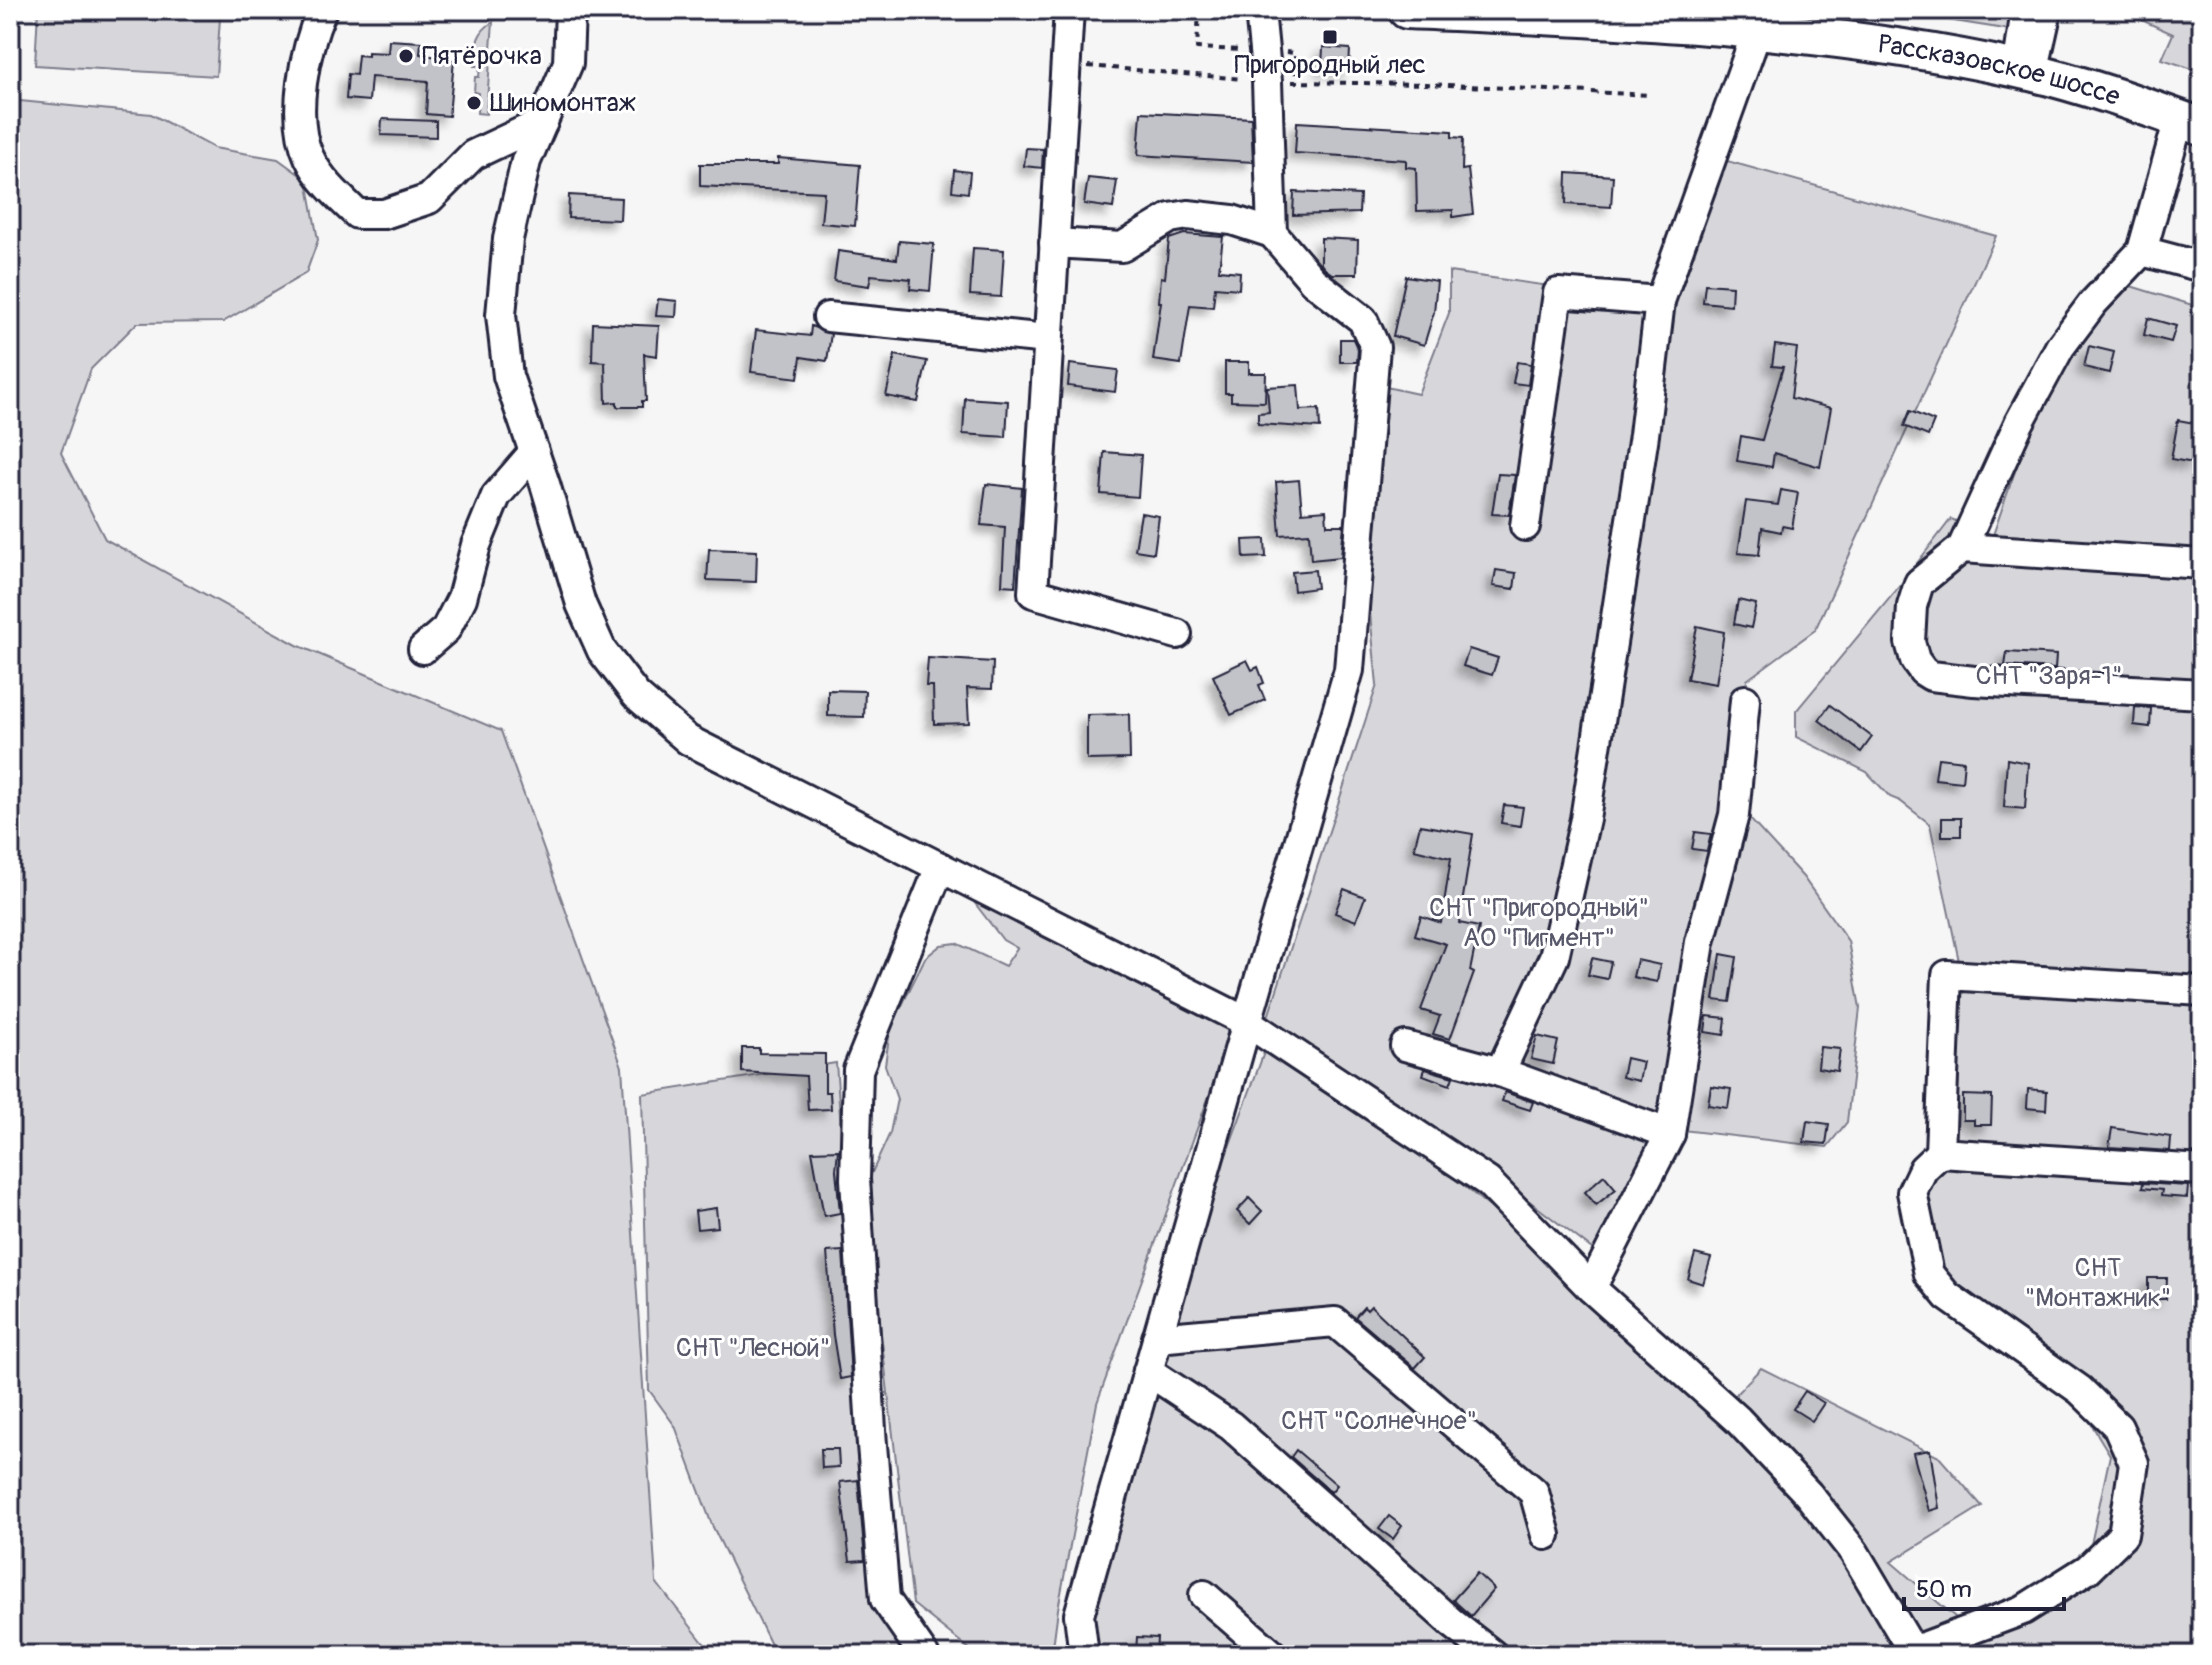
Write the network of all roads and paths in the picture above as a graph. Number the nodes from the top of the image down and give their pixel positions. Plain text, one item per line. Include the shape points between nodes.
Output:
1 (322, 10) edge
2 (570, 10) edge
3 (1069, 10) edge
4 (1260, 10) edge
5 (1407, 10) edge
6 (2026, 10) edge
7 (2047, 10) edge
8 (1757, 31) junction
9 (1066, 64) junction
10 (2025, 71) junction
11 (1267, 81) junction
12 (1651, 95) dead end
13 (543, 122) junction
14 (2190, 123) edge
15 (1272, 233) junction
16 (1054, 243) junction
17 (2142, 251) junction
18 (2202, 267) edge
19 (1660, 301) junction
20 (828, 317) dead end
21 (1048, 339) junction
22 (534, 452) junction
23 (1525, 526) dead end
24 (1962, 548) junction
25 (2202, 564) edge
26 (1177, 634) dead end
27 (423, 649) dead end
28 (2202, 694) edge
29 (1745, 700) dead end
30 (940, 867) junction
31 (2202, 991) edge
32 (1247, 1022) junction
33 (1405, 1046) dead end
34 (1500, 1072) junction
35 (1670, 1134) junction
36 (1940, 1153) junction
37 (2202, 1170) edge
38 (1591, 1288) junction
39 (1157, 1338) junction
40 (1148, 1371) junction
41 (1546, 1535) dead end
42 (1204, 1595) dead end
43 (1914, 1653) edge
44 (924, 1655) edge
45 (1084, 1655) edge
46 (1273, 1655) edge
47 (1493, 1655) edge

1 - 13 street via 303,70 303,133 309,157 331,190 357,214 384,214 429,199 473,155
2 - 13 street via 568,63
3 - 9 street
4 - 11 street
5 - 8 main road, Рассказовское шоссе
6 - 10 street
7 - 10 street
8 - 10 main road, Рассказовское шоссе
8 - 19 street
9 - 11 path
9 - 16 street
10 - 14 main road, Рассказовское шоссе
11 - 12 path
11 - 15 street
13 - 22 street via 526,161 508,239 501,315 508,376
14 - 17 street
15 - 16 street via 1232,220 1188,215 1170,218 1122,247
15 - 32 street via 1313,281 1363,320 1375,347 1349,670
16 - 21 street
17 - 18 street
17 - 24 street via 2060,347
19 - 23 street via 1558,293
19 - 34 street via 1585,819 1554,957
20 - 21 street
21 - 26 street via 1033,593
22 - 27 street via 496,496 462,598 446,629
22 - 30 street via 581,604 602,651 636,695 688,740
24 - 25 street
24 - 28 street via 1919,583 1912,606 1910,642 1915,660 1931,676
29 - 35 street via 1734,815 1700,942
30 - 32 street
30 - 44 street via 858,1070 855,1179 885,1599
31 - 36 street via 1947,975
32 - 38 street via 1488,1182
32 - 39 street
33 - 34 street
34 - 35 street
35 - 38 street
36 - 37 street
36 - 43 street via 1923,1169 1912,1192 1929,1274 1947,1296 2080,1390 2118,1427 2134,1463 2123,1535 2088,1569 2023,1610
38 - 43 street via 1738,1420 1808,1494 1854,1552
39 - 40 street
39 - 41 street via 1335,1322 1534,1492
40 - 45 street via 1079,1615
40 - 47 street via 1231,1426
42 - 46 street

